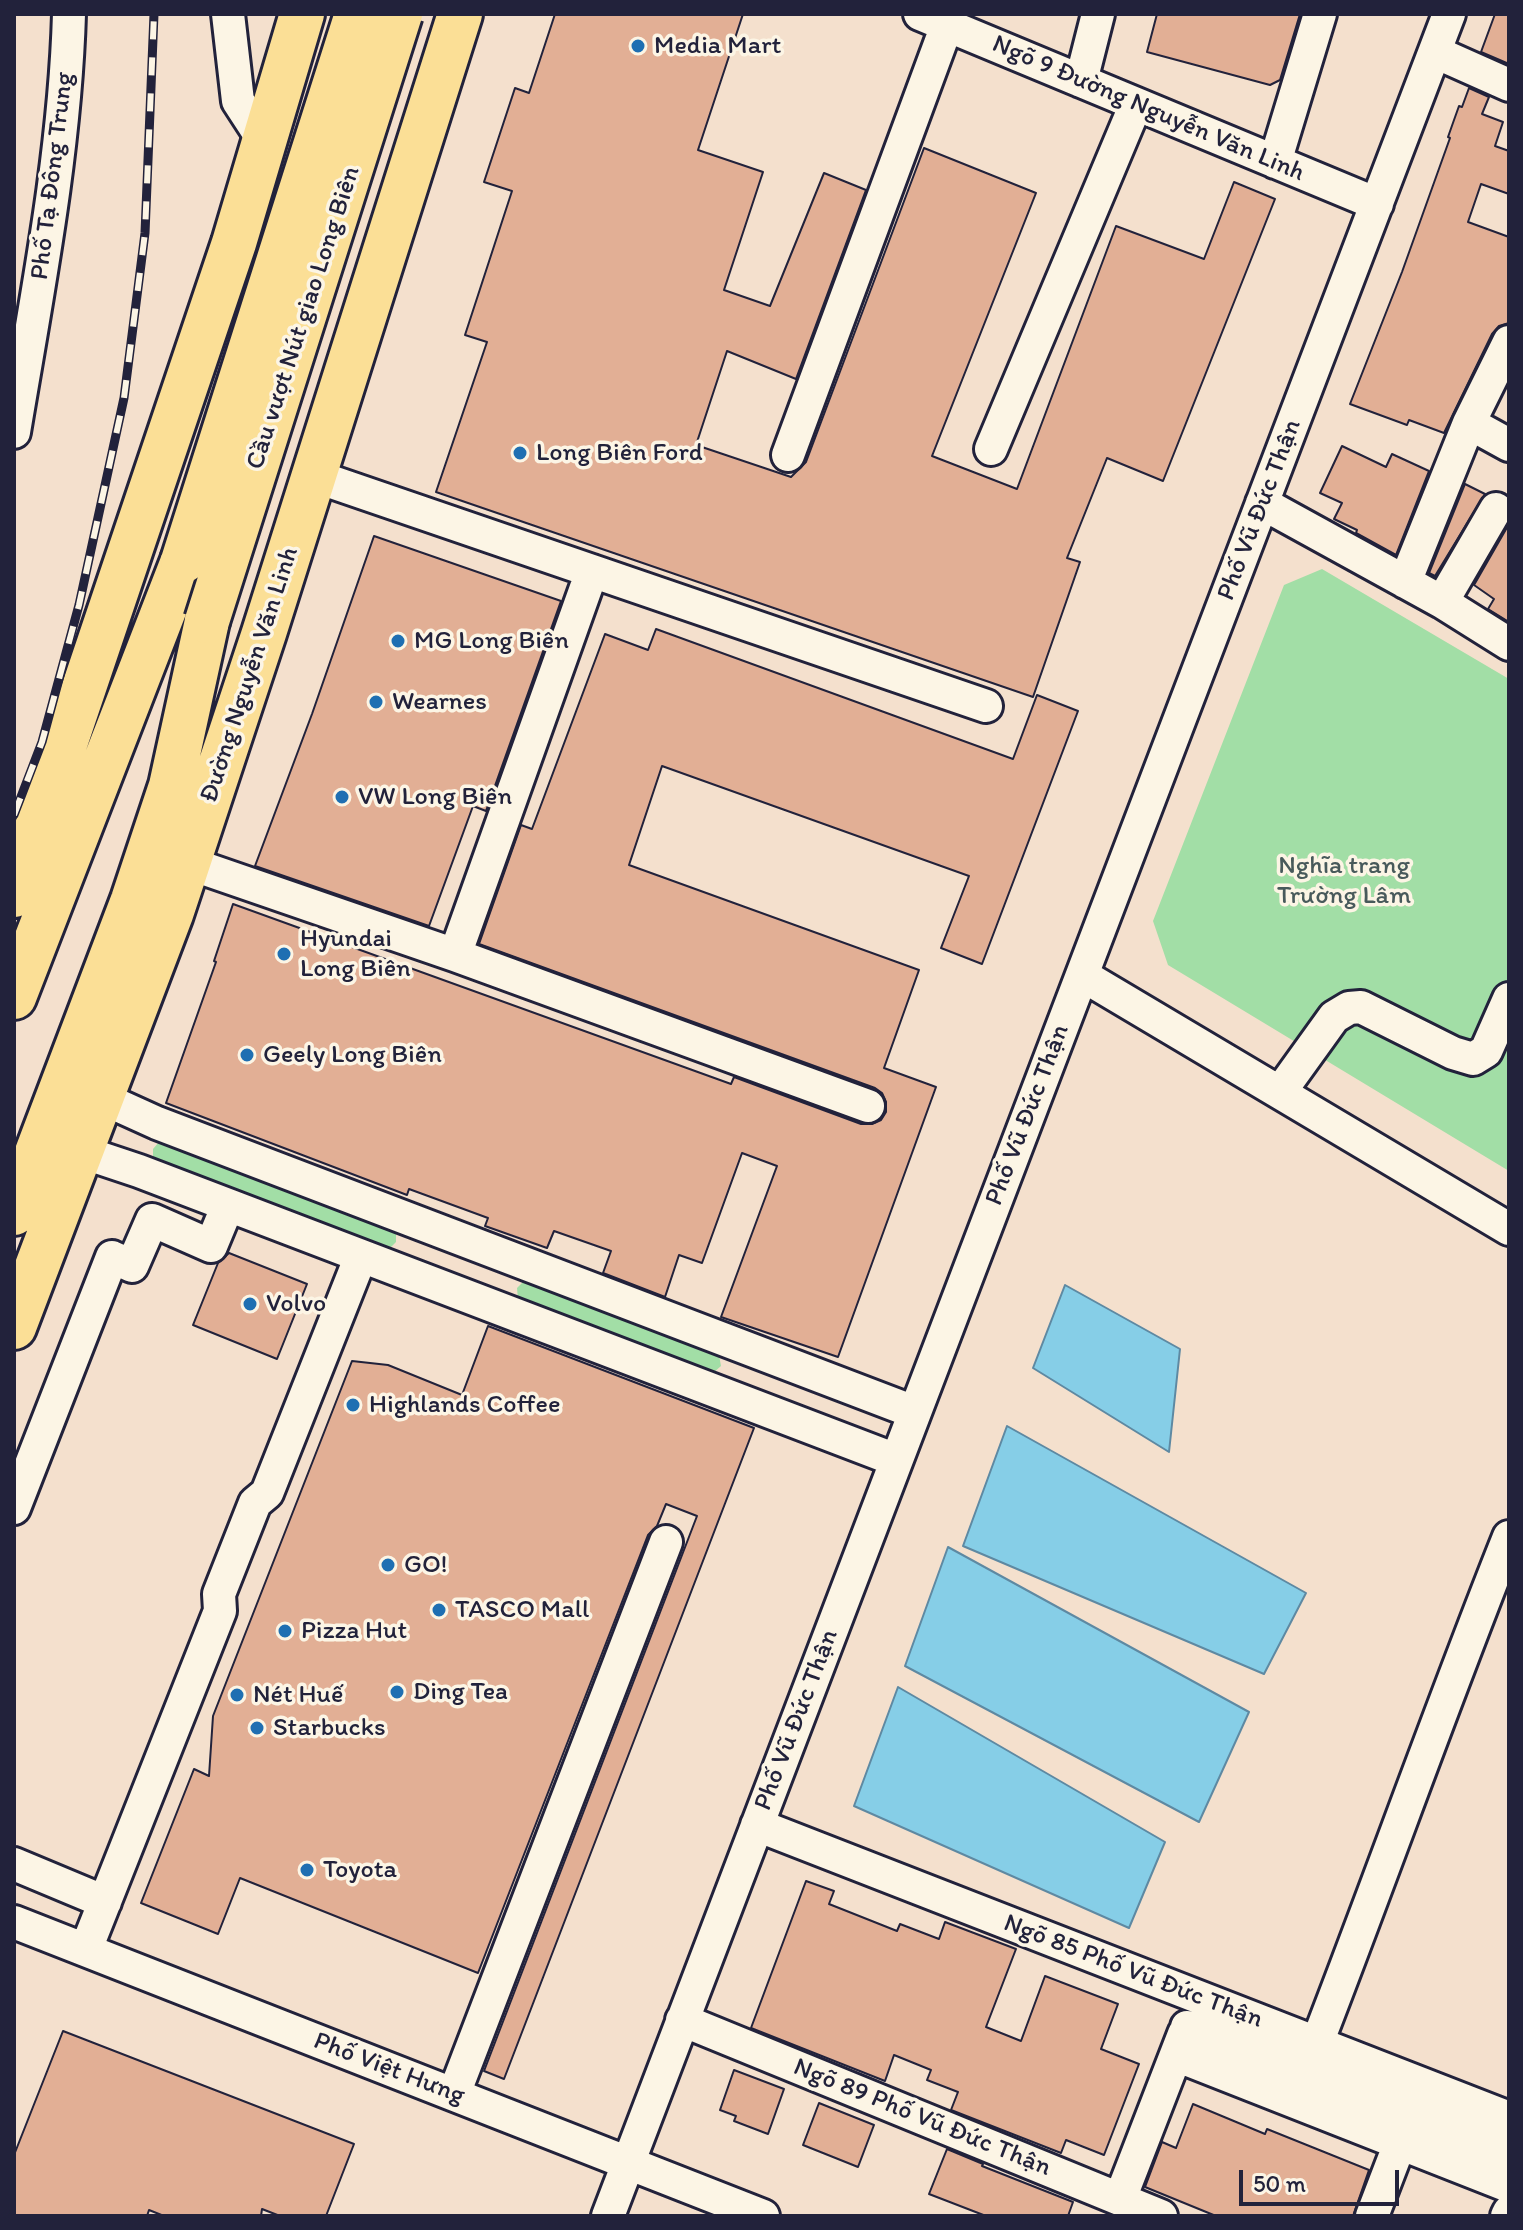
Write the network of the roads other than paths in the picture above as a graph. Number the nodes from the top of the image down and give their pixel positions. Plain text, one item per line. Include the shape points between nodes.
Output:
1 (69, 14) edge
2 (228, 14) edge
3 (302, 14) edge
4 (357, 14) edge
5 (400, 14) edge
6 (460, 14) edge
7 (1098, 14) edge
8 (1320, 14) edge
9 (1449, 14) edge
10 (933, 20) edge
11 (1435, 52) junction
12 (1081, 81) junction
13 (1509, 85) edge
14 (1136, 104) junction
15 (264, 141) junction
16 (1275, 162) junction
17 (1377, 204) junction
18 (1509, 342) edge
19 (1469, 423) junction
20 (14, 432) edge
21 (1509, 445) edge
22 (991, 449) dead end
23 (788, 455) dead end
24 (315, 471) junction
25 (1262, 503) junction
26 (1496, 509) dead end
27 (592, 571) junction
28 (1405, 582) junction
29 (1442, 602) junction
30 (207, 621) joint
31 (264, 633) junction
32 (1509, 644) edge
33 (986, 706) dead end
34 (171, 786) junction
35 (188, 863) junction
36 (14, 895) edge
37 (455, 955) junction
38 (1082, 975) junction
39 (14, 997) edge
40 (1509, 999) edge
41 (83, 1089) junction
42 (1280, 1092) junction
43 (868, 1106) dead end
44 (62, 1145) junction
45 (228, 1205) junction
46 (14, 1213) edge
47 (1509, 1229) edge
48 (467, 1241) junction
49 (361, 1256) junction
50 (450, 1290) junction
51 (14, 1327) edge
52 (914, 1412) junction
53 (896, 1460) junction
54 (21, 1470) edge
55 (14, 1508) edge
56 (1509, 1537) edge
57 (666, 1542) dead end
58 (757, 1825) junction
59 (14, 1864) edge
60 (105, 1902) junction
61 (14, 1922) edge
62 (86, 1949) junction
63 (682, 2020) junction
64 (1187, 2026) junction
65 (1317, 2043) junction
66 (454, 2094) junction
67 (1509, 2118) edge
68 (1400, 2143) junction
69 (1509, 2152) edge
70 (627, 2163) junction
71 (1509, 2186) edge
72 (1120, 2199) junction
73 (608, 2216) edge
74 (763, 2216) edge
75 (1161, 2216) edge
76 (1372, 2216) edge

1 - 20 street, Phố Tạ Đông Trung via 67,82
2 - 15 street via 238,101
3 - 15 highway
4 - 39 highway, Cầu vượt Nút giao Long Biên, bridge via 183,561
5 - 30 highway, Cầu vượt Nút giao Long Biên, bridge
6 - 24 highway, Đường Nguyễn Văn Linh
7 - 12 street
8 - 16 street
9 - 11 street, Phố Vũ Đức Thận
10 - 12 street, Ngõ 9 Đường Nguyễn Văn Linh
10 - 23 street
11 - 13 street
11 - 17 street, Phố Vũ Đức Thận
12 - 14 street, Ngõ 9 Đường Nguyễn Văn Linh
14 - 16 street, Ngõ 9 Đường Nguyễn Văn Linh
14 - 22 street
15 - 36 highway
16 - 17 street, Ngõ 9 Đường Nguyễn Văn Linh
17 - 25 street, Phố Vũ Đức Thận
18 - 19 street
19 - 21 street
19 - 28 street
24 - 27 street via 332,482
24 - 31 highway, Đường Nguyễn Văn Linh
25 - 28 street
25 - 38 street, Phố Vũ Đức Thận
26 - 29 street
27 - 33 street
27 - 37 street
28 - 29 street
29 - 32 street
30 - 34 highway, Đường Nguyễn Văn Linh
31 - 34 highway
31 - 35 highway, Đường Nguyễn Văn Linh
34 - 41 highway, Đường Nguyễn Văn Linh via 133,900
35 - 37 street
35 - 41 highway, Đường Nguyễn Văn Linh
37 - 43 street
38 - 42 street
38 - 52 street, Phố Vũ Đức Thận
40 - 42 street via 1486,1051 1473,1059 1361,1007 1349,1008 1334,1017
41 - 44 highway, Đường Nguyễn Văn Linh
41 - 48 street via 157,1123
42 - 47 street
44 - 45 street
44 - 46 highway, Đường Nguyễn Văn Linh
44 - 51 highway, Đường Nguyễn Văn Linh
45 - 49 street
45 - 54 street via 211,1246 152,1220 132,1266 112,1257
48 - 50 street
48 - 52 street
49 - 50 street
49 - 60 street via 267,1493 270,1508 234,1602 220,1611
50 - 53 street
52 - 53 street, Phố Vũ Đức Thận
53 - 58 street, Phố Vũ Đức Thận
54 - 55 street
56 - 65 street
57 - 66 street
58 - 63 street, Phố Vũ Đức Thận
58 - 64 street, Ngõ 85 Phố Vũ Đức Thận
59 - 60 street
60 - 62 street
61 - 62 street, Phố Việt Hưng
62 - 66 street, Phố Việt Hưng
63 - 70 street, Phố Vũ Đức Thận
63 - 72 street, Ngõ 89 Phố Vũ Đức Thận
64 - 65 street, Ngõ 85 Phố Vũ Đức Thận
64 - 68 street
64 - 69 street
64 - 72 street
65 - 67 street, Ngõ 85 Phố Vũ Đức Thận
66 - 70 street, Phố Việt Hưng
68 - 71 street
68 - 76 street
70 - 73 street, Phố Vũ Đức Thận
70 - 74 street, Phố Việt Hưng
72 - 75 street, Ngõ 89 Phố Vũ Đức Thận

